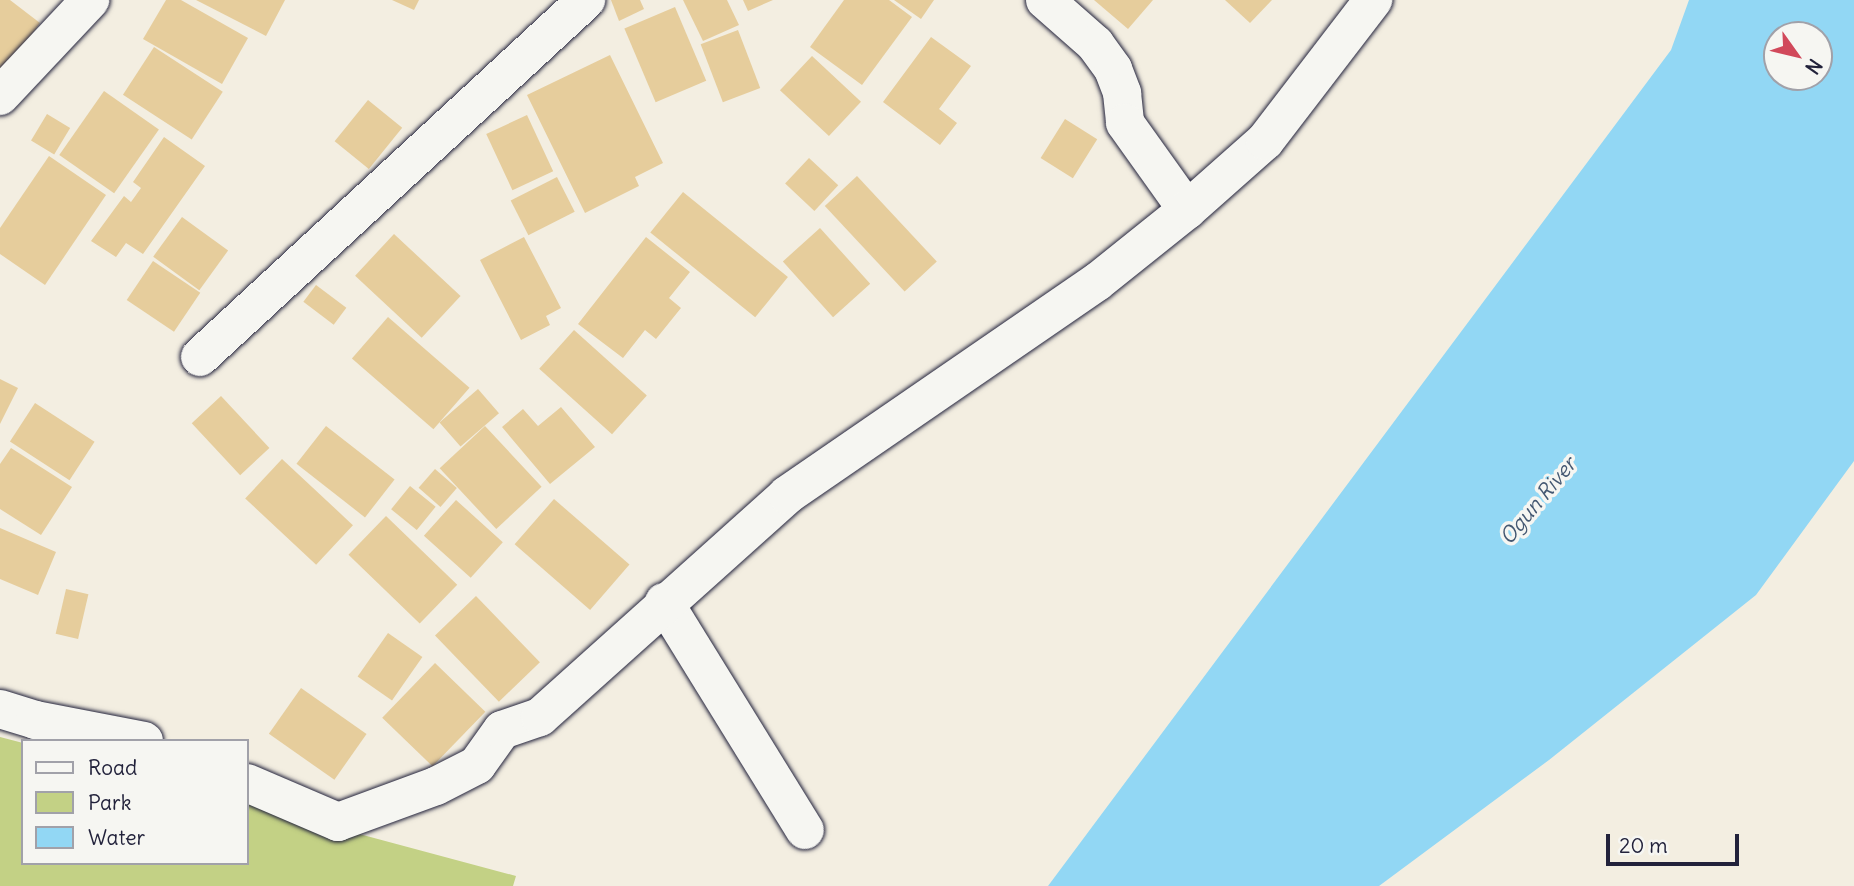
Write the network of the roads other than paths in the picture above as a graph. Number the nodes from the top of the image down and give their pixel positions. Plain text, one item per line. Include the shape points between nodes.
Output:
1 (90, 0) edge
2 (586, 0) edge
3 (1045, 0) edge
4 (1373, 0) edge
5 (0, 96) edge
6 (1187, 210) junction
7 (200, 357) dead end
8 (664, 602) junction
9 (0, 709) edge
10 (134, 739) edge
11 (248, 783) edge
12 (805, 830) dead end

1 - 5 street
2 - 7 street
3 - 6 street via 1095,44 1113,69 1122,93 1125,123
4 - 6 street via 1265,141
6 - 8 street via 1097,282 787,495
8 - 11 street via 540,717 502,730 477,765 436,786 338,822
8 - 12 street
9 - 10 street

